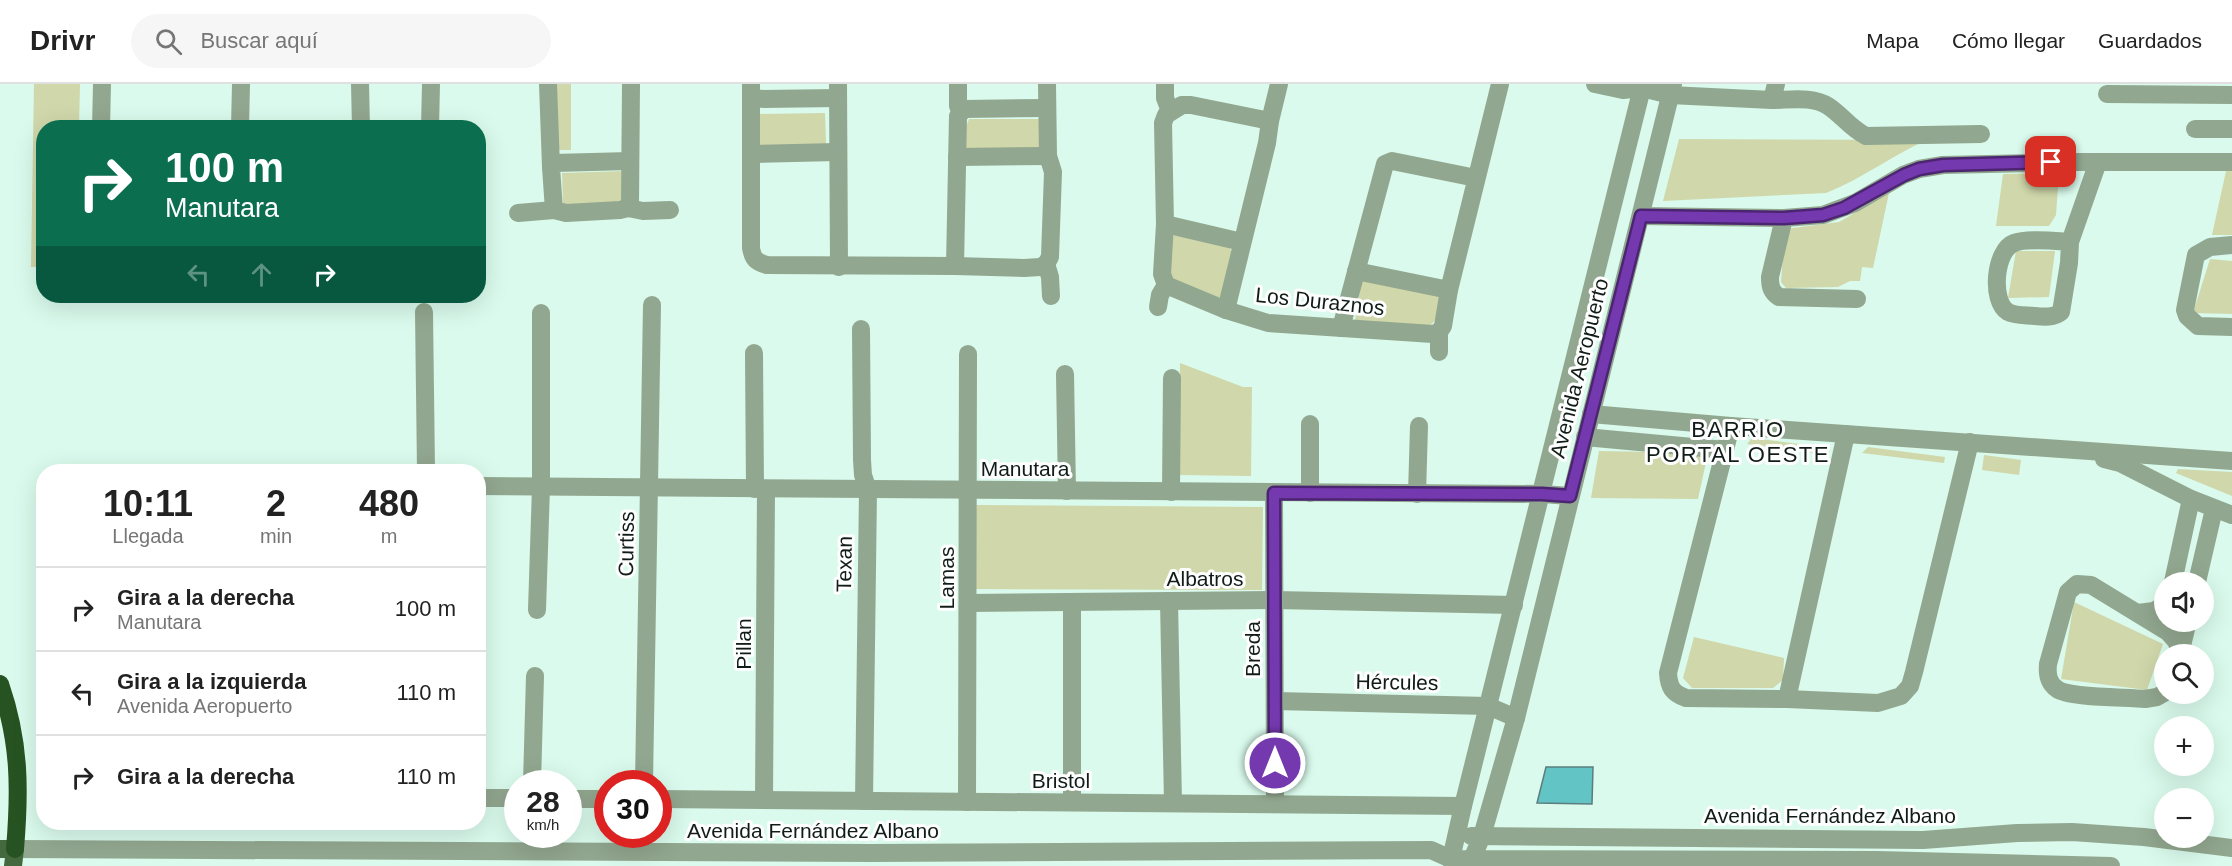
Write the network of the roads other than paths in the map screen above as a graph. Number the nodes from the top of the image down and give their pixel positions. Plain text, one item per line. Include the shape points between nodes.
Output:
1 (102, 84) edge
2 (241, 84) edge
3 (360, 84) edge
4 (431, 84) edge
5 (548, 84) edge
6 (632, 84) edge
7 (958, 84) edge
8 (1047, 84) edge
9 (1165, 84) edge
10 (1279, 84) edge
11 (1500, 84) edge
12 (1595, 84) edge
13 (1641, 85) edge
14 (1671, 90) edge
15 (751, 91) edge
16 (838, 91) edge
17 (1774, 92) edge
18 (2107, 94) dead end
19 (2232, 95) edge
20 (1047, 108) junction
21 (1170, 111) junction
22 (961, 112) junction
23 (101, 120) edge
24 (240, 120) edge
25 (361, 120) edge
26 (430, 120) edge
27 (1270, 121) junction
28 (2195, 129) dead end
29 (2232, 129) edge
30 (1981, 134) dead end
31 (837, 152) junction
32 (751, 154) junction
33 (1048, 156) junction
34 (957, 157) junction
35 (630, 160) junction
36 (2098, 162) junction
37 (2232, 162) edge
38 (551, 166) junction
39 (1476, 178) junction
40 (628, 208) junction
41 (554, 210) junction
42 (670, 210) dead end
43 (518, 213) dead end
44 (1641, 216) junction
45 (1784, 218) junction
46 (1165, 224) junction
47 (1242, 242) junction
48 (2070, 242) junction
49 (2232, 245) edge
50 (1046, 264) junction
51 (955, 266) junction
52 (839, 267) junction
53 (1356, 271) junction
54 (1166, 285) junction
55 (1449, 290) junction
56 (1051, 296) dead end
57 (1857, 299) dead end
58 (652, 305) dead end
59 (1158, 307) dead end
60 (1226, 310) junction
61 (424, 312) dead end
62 (540, 313) dead end
63 (1341, 327) junction
64 (2232, 327) edge
65 (861, 329) dead end
66 (1439, 332) junction
67 (1439, 352) dead end
68 (754, 353) dead end
69 (968, 354) dead end
70 (1065, 374) dead end
71 (1172, 378) dead end
72 (1591, 414) junction
73 (1310, 424) dead end
74 (1419, 426) dead end
75 (1731, 426) junction
76 (1846, 434) junction
77 (1585, 437) junction
78 (1970, 442) junction
79 (2058, 449) junction
80 (1725, 450) junction
81 (2232, 461) edge
82 (426, 464) edge
83 (486, 486) edge
84 (542, 487) junction
85 (650, 488) junction
86 (761, 489) junction
87 (868, 490) junction
88 (968, 490) junction
89 (1067, 491) junction
90 (1171, 492) junction
91 (1274, 493) junction
92 (1310, 493) junction
93 (1417, 494) junction
94 (1542, 494) junction
95 (1570, 496) junction
96 (2191, 499) junction
97 (2214, 509) junction
98 (2232, 515) edge
99 (2175, 572) edge
100 (2199, 572) edge
101 (1275, 600) junction
102 (1169, 601) junction
103 (1072, 602) junction
104 (968, 603) junction
105 (1514, 604) junction
106 (537, 610) dead end
107 (2154, 611) edge
108 (2138, 613) junction
109 (2176, 644) edge
110 (535, 676) dead end
111 (0, 684) edge
112 (2154, 698) edge
113 (1786, 699) junction
114 (1275, 701) junction
115 (1488, 706) junction
116 (1516, 718) junction
117 (532, 770) edge
118 (644, 770) edge
119 (486, 798) edge
120 (504, 798) edge
121 (672, 799) edge
122 (764, 800) junction
123 (864, 801) junction
124 (968, 802) junction
125 (1072, 802) junction
126 (1173, 803) junction
127 (1275, 804) junction
128 (1463, 806) junction
129 (1456, 836) junction
130 (1482, 836) junction
131 (1881, 840) junction
132 (2232, 848) edge
133 (1431, 850) junction
134 (9, 855) edge
135 (341, 858) edge
136 (726, 859) edge
137 (870, 860) edge
138 (1460, 863) edge
139 (1876, 863) edge
140 (2111, 866) edge

1 - 23 street
2 - 24 street
3 - 25 street
4 - 26 street
5 - 38 street
6 - 35 street
7 - 22 street
8 - 20 street
9 - 21 street
10 - 27 street
11 - 39 street
12 - 13 street via 1623,90
13 - 14 street
13 - 94 street, Avenida Aeropuerto
14 - 17 street
14 - 44 street, Avenida Aeropuerto
15 - 16 street
15 - 32 street
16 - 31 street
17 - 30 street via 1827,105 1866,136
18 - 19 street
20 - 22 street
20 - 33 street
21 - 27 street via 1191,105
21 - 46 street via 1163,123
22 - 34 street
27 - 47 street
28 - 29 street
31 - 32 street
31 - 52 street
32 - 52 street via 752,256 767,266
33 - 34 street
33 - 50 street via 1053,172 1050,257
34 - 51 street
35 - 38 street
35 - 40 street
36 - 37 street
36 - 45 street via 1931,166 1904,175 1834,212
36 - 48 street
38 - 41 street
39 - 53 street via 1388,161 1382,168
39 - 55 street
40 - 41 street via 566,213
40 - 42 street
41 - 43 street
44 - 45 street
44 - 72 street, Avenida Aeropuerto
45 - 57 street via 1770,277 1773,293 1779,297
46 - 47 street
46 - 54 street via 1162,274
47 - 60 street
48 - 48 street via 2018,242 2007,246 1998,275 1998,301 2002,306 2013,314 2041,317 2061,312
49 - 64 street via 2210,247 2196,255 2185,310 2190,321 2198,326
50 - 51 street via 1024,268
50 - 56 street
51 - 52 street
53 - 55 street, Los Duraznos
53 - 63 street
54 - 59 street
54 - 60 street, Los Duraznos
55 - 66 street
58 - 85 street, Curtiss
60 - 63 street, Los Duraznos via 1268,322
61 - 82 street
62 - 84 street
63 - 66 street, Los Duraznos
65 - 87 street, Texan via 862,467
66 - 67 street
68 - 86 street, Pillan
69 - 88 street, Lamas
70 - 89 street
71 - 90 street
72 - 75 street
72 - 77 street, Avenida Aeropuerto
73 - 92 street
74 - 93 street
75 - 76 street
75 - 80 street
76 - 78 street
76 - 113 street
77 - 80 street
77 - 95 street, Avenida Aeropuerto
78 - 79 street
78 - 113 street via 1910,686 1901,696 1878,703
79 - 81 street
79 - 96 street via 2120,463
80 - 113 street via 1668,673 1669,687 1686,698
83 - 84 street, Manutara
84 - 85 street, Manutara
84 - 106 street
85 - 86 street, Manutara
85 - 118 street, Curtiss
86 - 87 street, Manutara
86 - 122 street, Pillan
87 - 88 street, Manutara
87 - 123 street, Texan
88 - 89 street, Manutara
88 - 104 street, Lamas
89 - 90 street, Manutara
90 - 91 street, Manutara
91 - 92 street, Manutara
91 - 101 street, Breda
92 - 93 street, Manutara
93 - 94 street, Manutara
94 - 95 street, Manutara
94 - 105 street, Avenida Aeropuerto
95 - 116 street, Avenida Aeropuerto
96 - 97 street
96 - 99 street
97 - 98 street
97 - 100 street
101 - 102 street, Albatros
101 - 105 street, Albatros
101 - 114 street, Breda
102 - 103 street, Albatros
102 - 126 street
103 - 104 street, Albatros
103 - 125 street
104 - 124 street, Lamas
105 - 115 street, Avenida Aeropuerto
107 - 108 street
108 - 109 street via 2172,636
108 - 112 street via 2091,585 2081,583 2073,587 2066,596 2048,664 2049,680 2058,690 2070,694
110 - 117 street
111 - 134 highway via 14,729 17,757 18,804
114 - 115 street, Hércules
114 - 127 street, Breda
115 - 116 street, Hércules
115 - 128 street, Avenida Aeropuerto
116 - 130 street, Avenida Aeropuerto
119 - 120 street
121 - 122 street, Bristol
122 - 123 street, Bristol
123 - 124 street, Bristol
124 - 125 street, Bristol
125 - 126 street, Bristol
126 - 127 street, Bristol
127 - 128 street, Bristol
128 - 129 street, Avenida Aeropuerto
129 - 130 street, Avenida Fernández Albano
129 - 133 street, Avenida Fernández Albano
129 - 138 street, Avenida Aeropuerto
130 - 131 street, Avenida Fernández Albano
130 - 138 street, Avenida Aeropuerto
131 - 132 street, Avenida Fernández Albano via 2072,832
131 - 139 street
133 - 137 street, Avenida Fernández Albano
133 - 138 street, Avenida Fernández Albano
134 - 135 street, Avenida Fernández Albano
135 - 136 street, Avenida Fernández Albano
136 - 137 street, Avenida Fernández Albano
138 - 139 street, Avenida Fernández Albano
139 - 140 street, Avenida Fernández Albano

